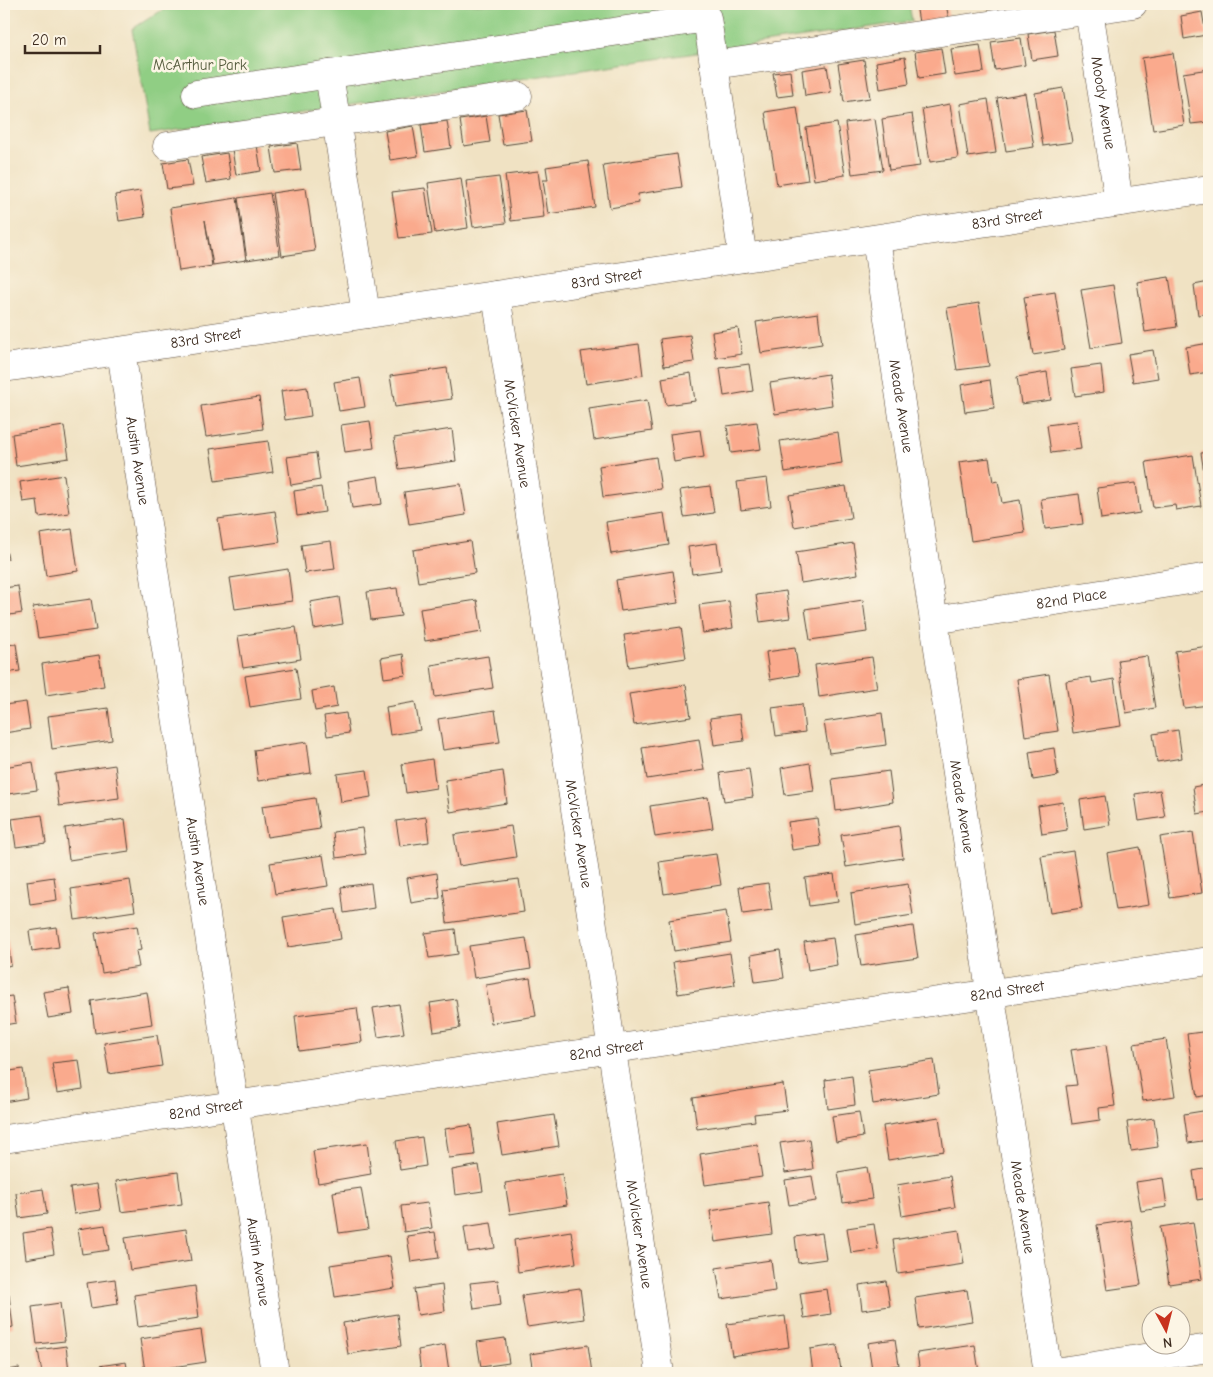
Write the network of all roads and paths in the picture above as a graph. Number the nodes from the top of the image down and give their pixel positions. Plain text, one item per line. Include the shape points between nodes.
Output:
1 (1133, 4) edge
2 (1089, 7) edge
3 (714, 65) junction
4 (329, 74) junction
5 (196, 94) dead end
6 (518, 96) dead end
7 (337, 122) junction
8 (167, 146) dead end
9 (1209, 189) edge
10 (1119, 202) junction
11 (876, 239) junction
12 (743, 258) junction
13 (496, 295) junction
14 (366, 314) junction
15 (121, 351) junction
16 (4, 368) edge
17 (1209, 576) edge
18 (934, 620) junction
19 (1209, 961) edge
20 (991, 994) junction
21 (612, 1050) junction
22 (234, 1105) junction
23 (4, 1139) edge
24 (1209, 1348) edge
25 (275, 1373) edge
26 (660, 1373) edge
27 (1048, 1373) edge

1 - 2 street
2 - 3 street
2 - 10 street, Moody Avenue
3 - 4 street via 707,18
3 - 12 street
4 - 5 street
4 - 7 street
6 - 7 street
7 - 8 street
7 - 14 street
9 - 10 street, 83rd Street
10 - 11 street, 83rd Street
11 - 12 street, 83rd Street
11 - 18 street, Meade Avenue
12 - 13 street, 83rd Street
13 - 14 street, 83rd Street
13 - 21 street, McVicker Avenue
14 - 15 street, 83rd Street
15 - 16 street, 83rd Street
15 - 22 street, Austin Avenue
17 - 18 street, 82nd Place
18 - 20 street, Meade Avenue
19 - 20 street, 82nd Street
20 - 21 street, 82nd Street
20 - 27 street, Meade Avenue
21 - 22 street, 82nd Street
21 - 26 street, McVicker Avenue
22 - 23 street, 82nd Street
22 - 25 street, Austin Avenue
24 - 27 street

